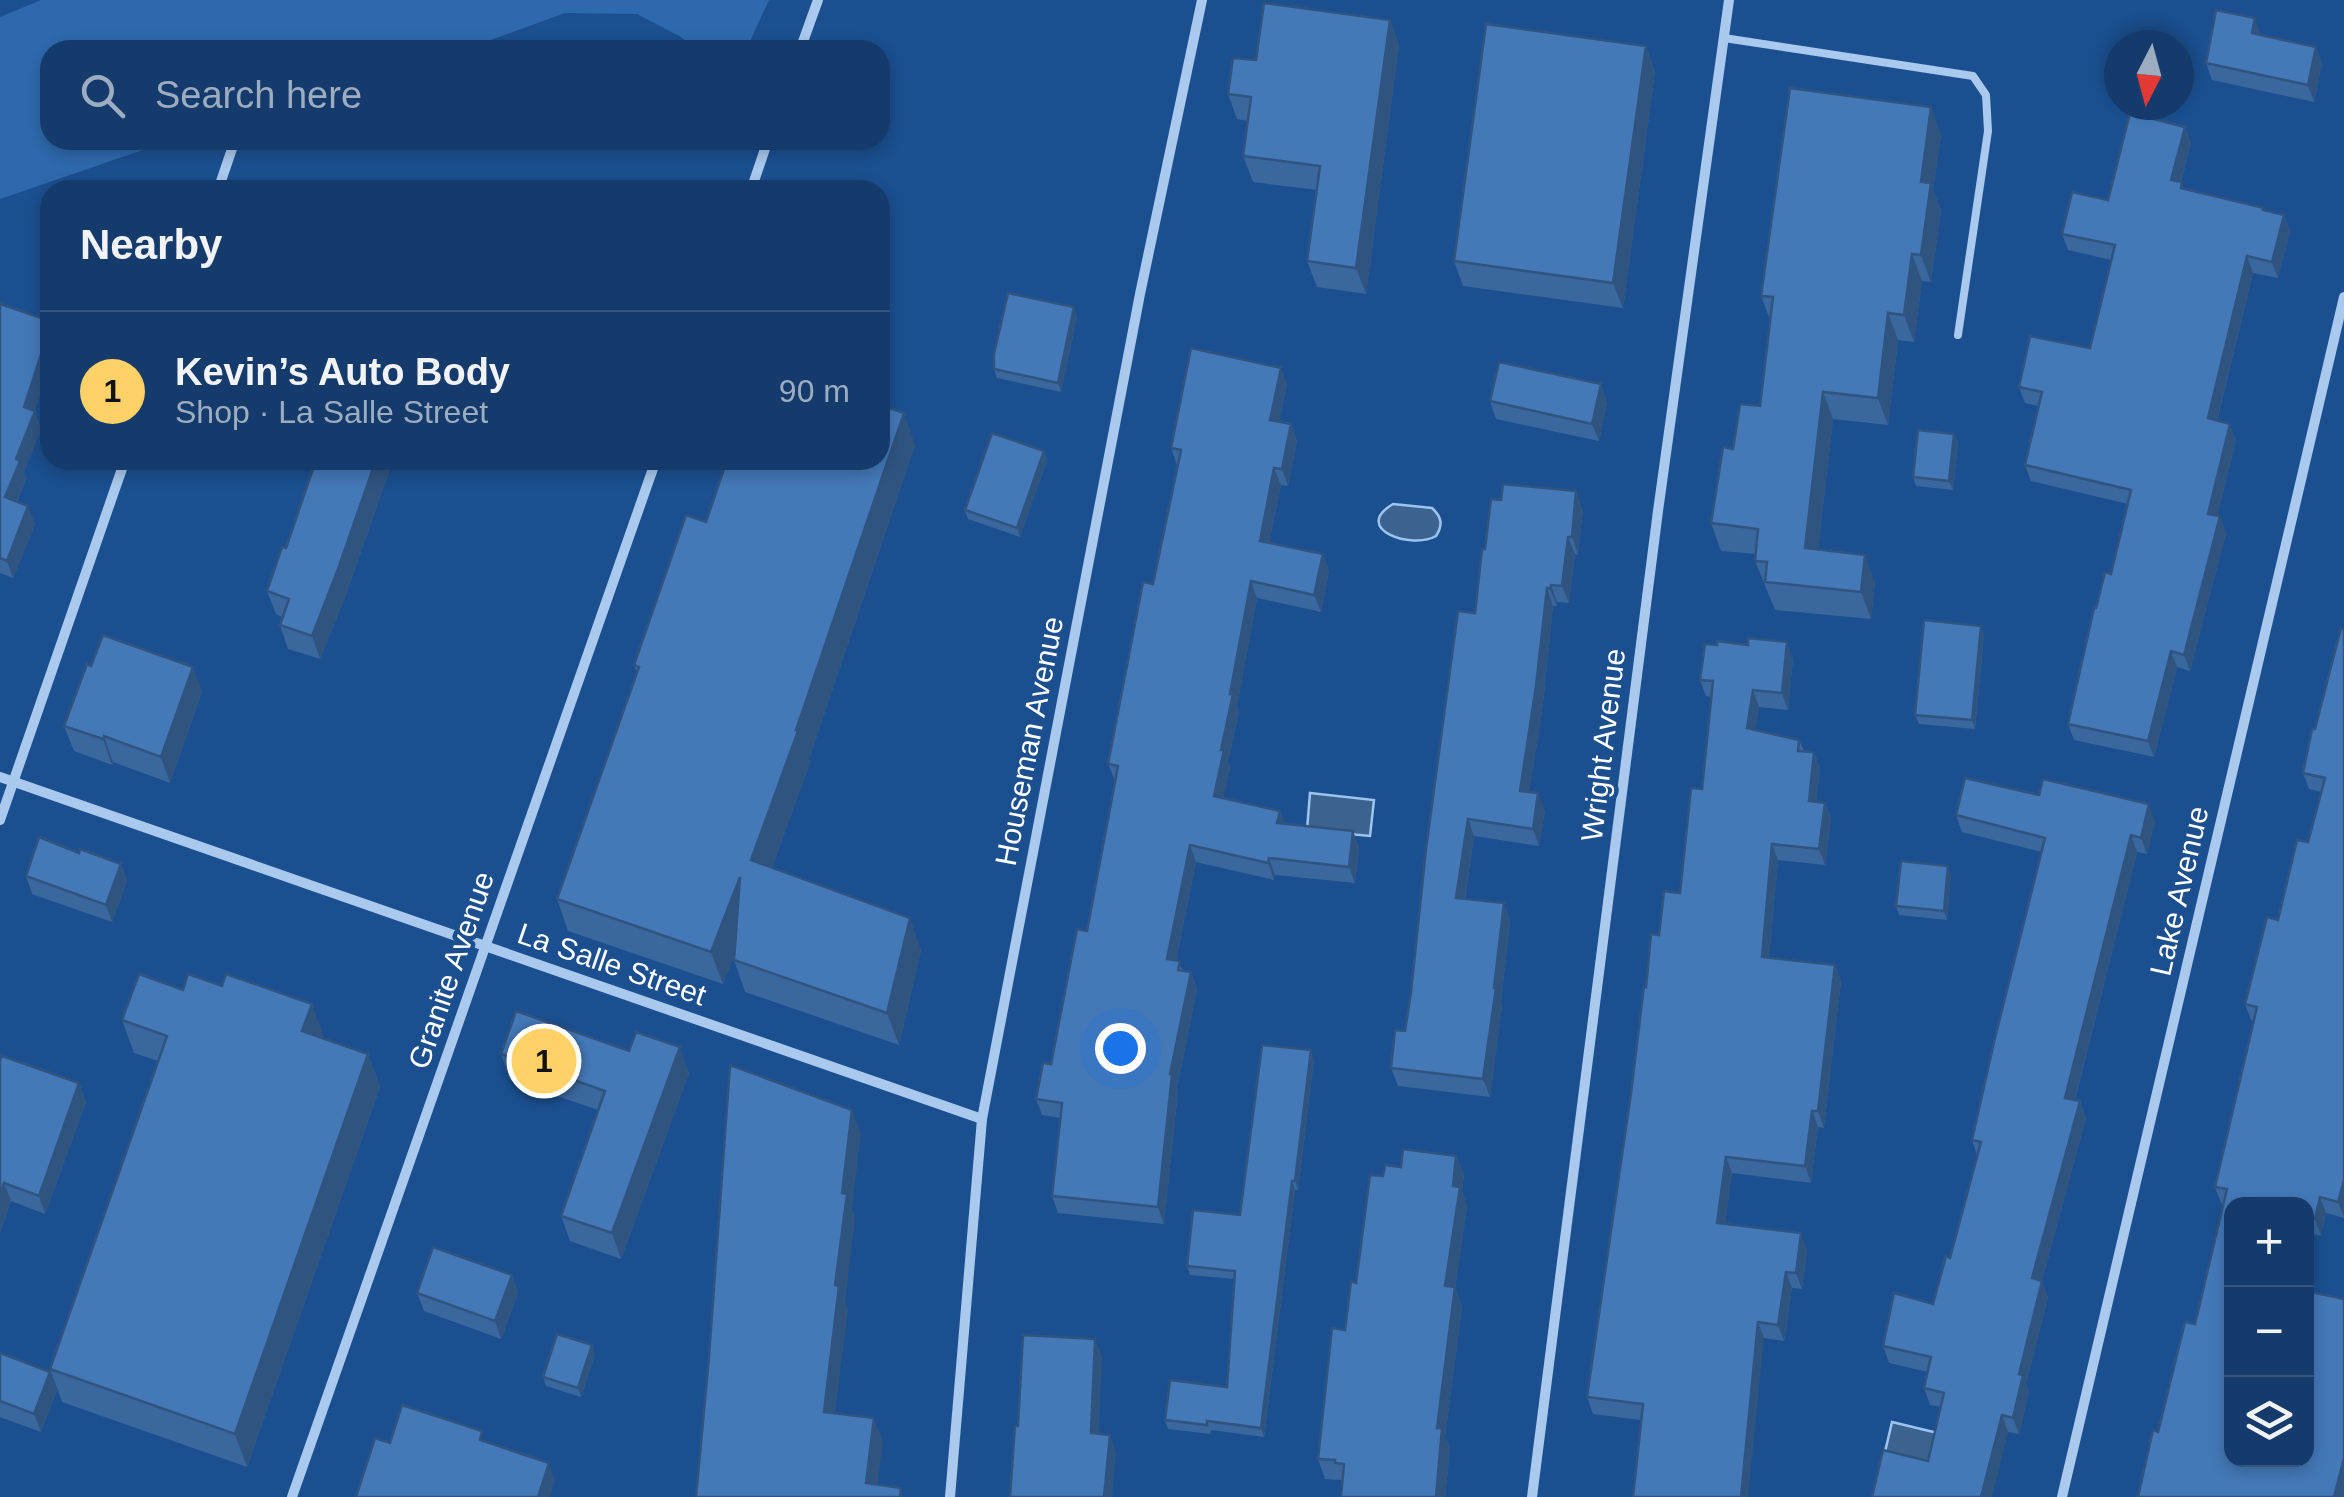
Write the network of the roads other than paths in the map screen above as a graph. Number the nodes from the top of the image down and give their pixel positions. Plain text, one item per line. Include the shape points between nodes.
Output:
1 (818, 0) edge
2 (1202, 0) edge
3 (1729, 0) edge
4 (1724, 38) junction
5 (804, 40) edge
6 (232, 150) edge
7 (765, 150) edge
8 (221, 180) edge
9 (754, 180) edge
10 (2344, 297) edge
11 (1958, 335) dead end
12 (122, 470) edge
13 (652, 470) edge
14 (0, 777) edge
15 (13, 782) junction
16 (0, 820) edge
17 (485, 947) junction
18 (982, 1119) junction
19 (292, 1497) edge
20 (950, 1497) edge
21 (1532, 1497) edge
22 (2062, 1497) edge

1 - 5 street
2 - 18 street, Houseman Avenue
3 - 4 street, Wright Avenue
4 - 11 lane via 1973,76 1986,95 1988,131
4 - 21 street, Wright Avenue
6 - 8 street
7 - 9 street
10 - 22 street, Lake Avenue
12 - 15 street
13 - 17 street, Granite Avenue
14 - 15 street, La Salle Street
15 - 16 street
15 - 17 street, La Salle Street
17 - 18 street, La Salle Street
17 - 19 street, Granite Avenue
18 - 20 street, Houseman Avenue

